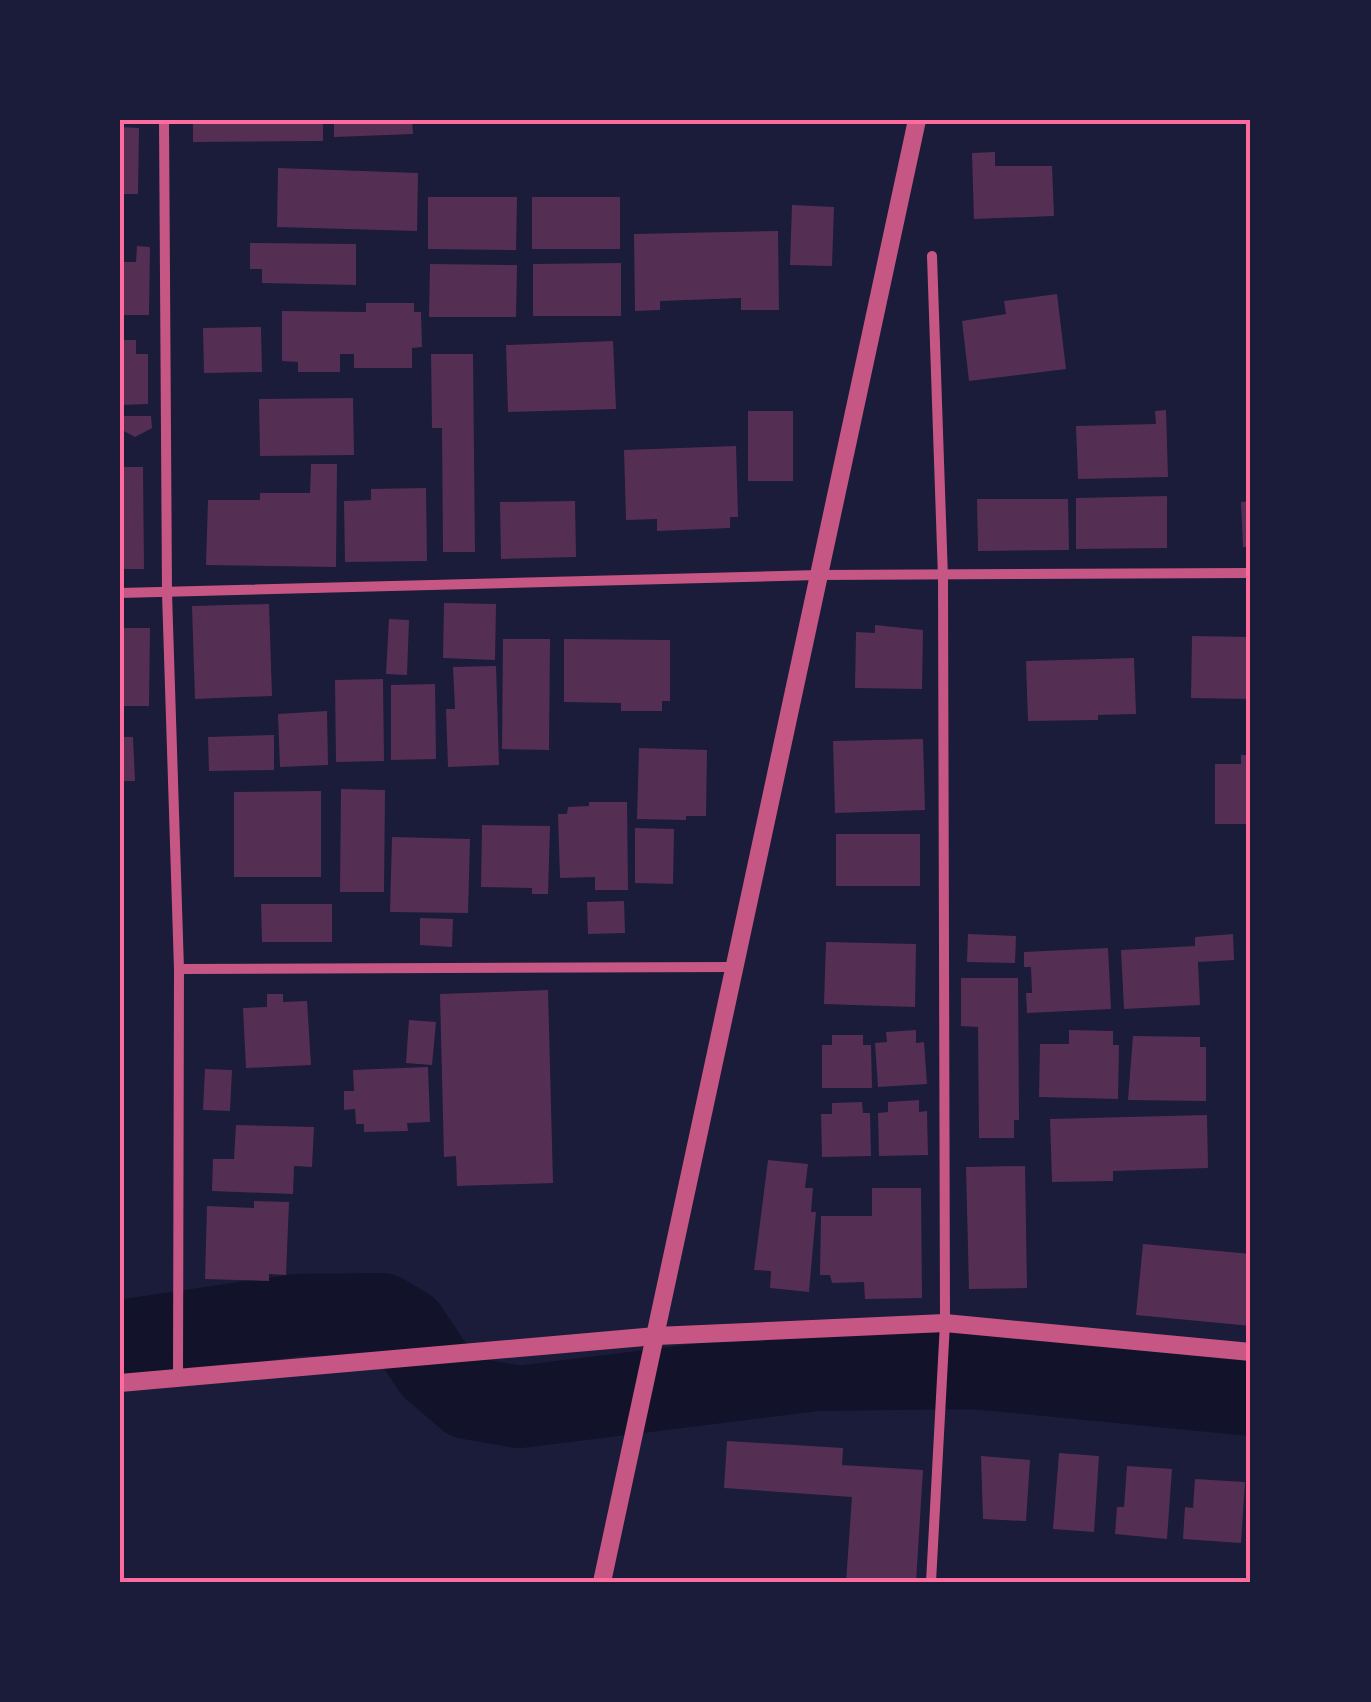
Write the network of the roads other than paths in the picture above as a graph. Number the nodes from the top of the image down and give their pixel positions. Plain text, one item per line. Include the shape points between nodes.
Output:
1 (164, 120) edge
2 (917, 120) edge
3 (932, 256) dead end
4 (1251, 573) edge
5 (818, 575) junction
6 (942, 578) junction
7 (120, 592) edge
8 (167, 592) junction
9 (733, 967) junction
10 (179, 970) junction
11 (945, 1323) junction
12 (656, 1336) junction
13 (1251, 1352) edge
14 (178, 1379) junction
15 (120, 1383) edge
16 (602, 1582) edge
17 (931, 1582) edge

1 - 8 street
2 - 5 street
3 - 6 street
4 - 6 street
5 - 6 street
5 - 8 street
5 - 9 street
6 - 11 street
7 - 8 street
8 - 10 street
9 - 10 street
9 - 12 street
10 - 14 street
11 - 12 street
11 - 13 street
11 - 17 street
12 - 14 street
12 - 16 street
14 - 15 street

